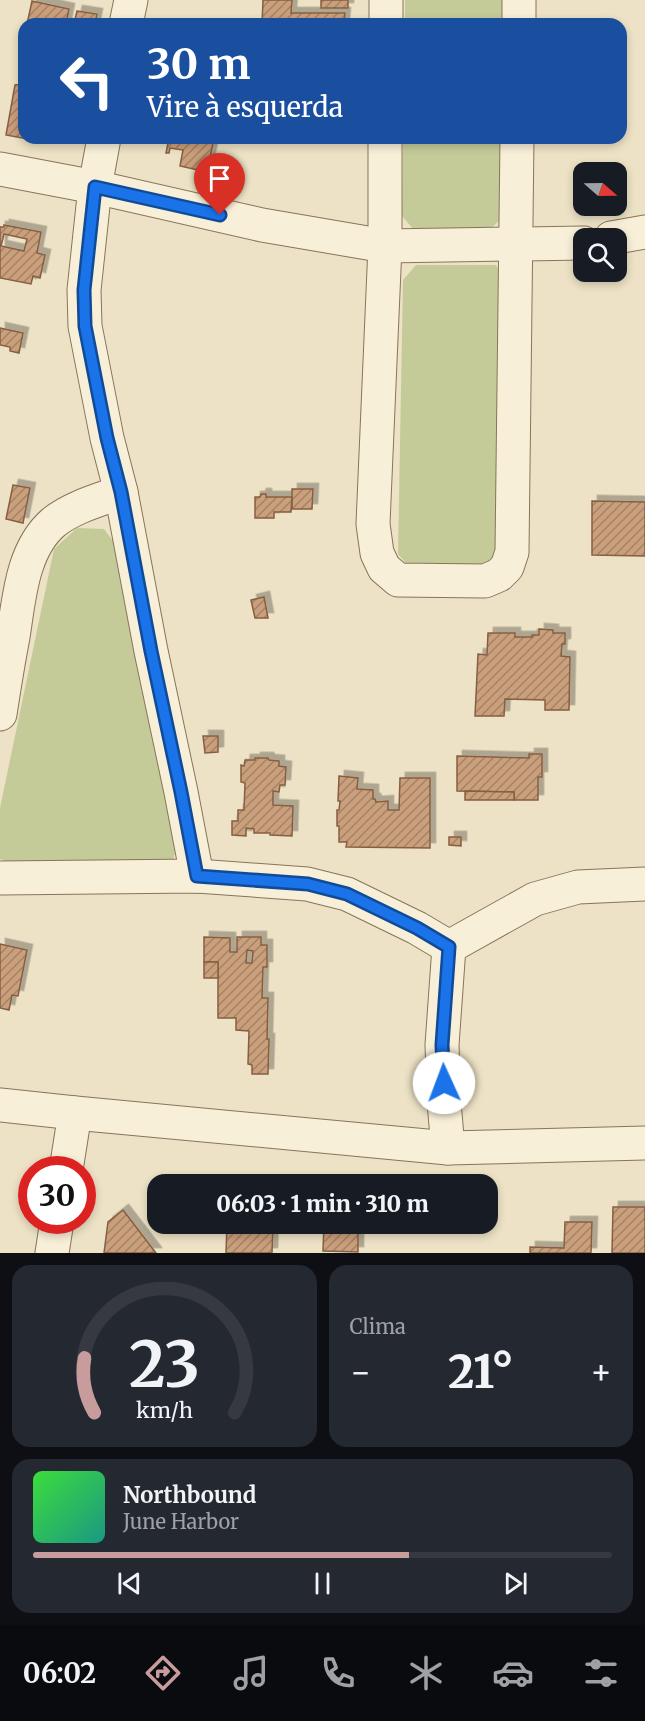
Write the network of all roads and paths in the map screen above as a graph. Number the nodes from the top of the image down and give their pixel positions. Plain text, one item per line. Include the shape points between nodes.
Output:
1 (131, 0) edge
2 (386, 0) edge
3 (519, 0) edge
4 (127, 18) edge
5 (386, 18) edge
6 (519, 18) edge
7 (103, 144) edge
8 (385, 144) edge
9 (517, 144) edge
10 (0, 169) edge
11 (95, 187) junction
12 (645, 232) edge
13 (627, 235) edge
14 (573, 243) edge
15 (516, 244) junction
16 (385, 246) junction
17 (121, 492) junction
18 (0, 714) edge
19 (197, 876) junction
20 (0, 878) edge
21 (645, 884) edge
22 (449, 947) junction
23 (0, 1105) edge
24 (75, 1113) junction
25 (645, 1143) edge
26 (448, 1148) junction
27 (68, 1156) edge
28 (55, 1234) edge
29 (52, 1253) edge

1 - 4 street
2 - 5 street
3 - 6 street
7 - 11 street
8 - 16 street
9 - 15 street
10 - 11 street
11 - 16 street via 262,225
11 - 17 street via 84,290 85,326
12 - 13 street
14 - 15 street
15 - 16 street
15 - 16 street via 512,552 507,567 485,582 398,580 384,568 377,553 373,524
17 - 18 street via 74,510 54,522 39,539 20,590
17 - 19 street
19 - 20 street
19 - 22 street via 308,884 347,894
21 - 22 street via 578,887 535,899
22 - 26 street via 442,1045
23 - 24 street
24 - 26 street
24 - 27 street
25 - 26 street
28 - 29 street

